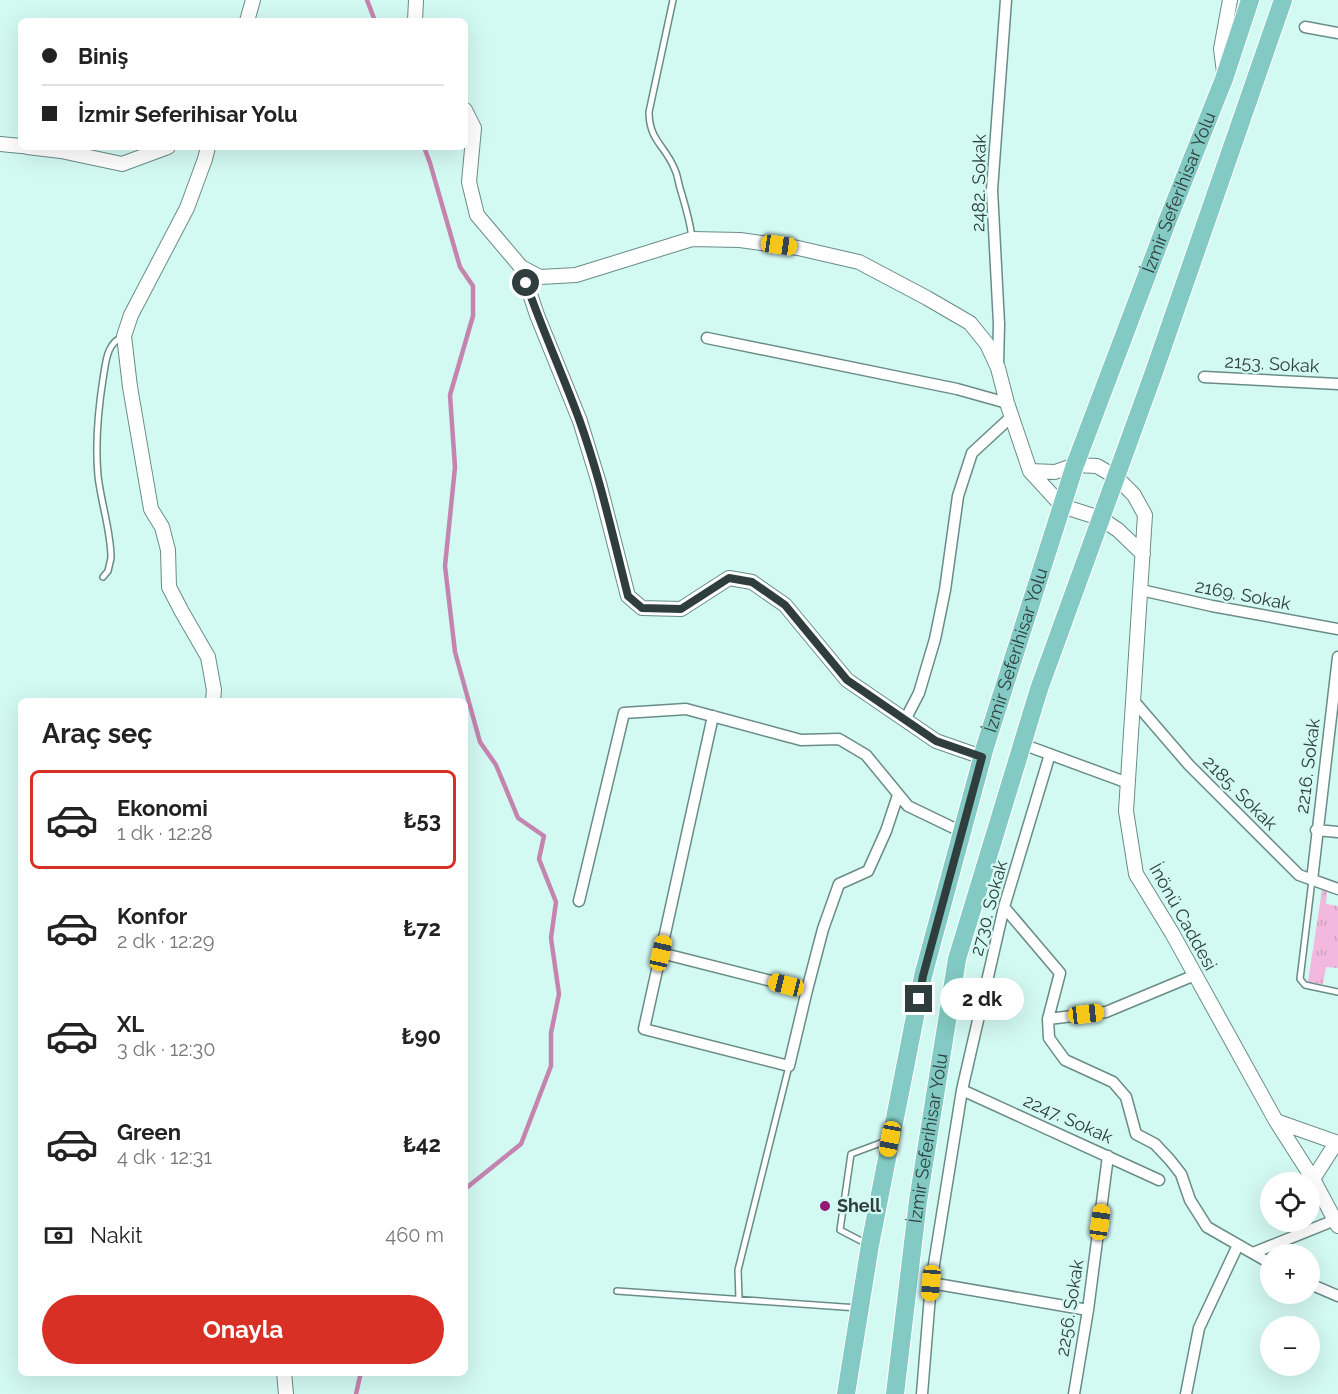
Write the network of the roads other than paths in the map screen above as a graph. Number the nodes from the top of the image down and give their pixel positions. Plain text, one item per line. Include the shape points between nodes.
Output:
1 (253, 0) edge
2 (416, 0) edge
3 (673, 0) edge
4 (1006, 0) edge
5 (1230, 0) edge
6 (1250, 0) edge
7 (1285, 1) edge
8 (248, 18) edge
9 (415, 18) edge
10 (1305, 27) dead end
11 (1338, 33) edge
12 (1224, 79) junction
13 (468, 116) edge
14 (0, 144) edge
15 (18, 146) edge
16 (52, 150) edge
17 (160, 150) edge
18 (207, 150) edge
19 (692, 240) junction
20 (520, 267) junction
21 (124, 336) junction
22 (707, 338) dead end
23 (998, 368) junction
24 (1204, 377) dead end
25 (1338, 384) edge
26 (1009, 410) junction
27 (1076, 465) junction
28 (1030, 471) junction
29 (1116, 477) junction
30 (1062, 506) junction
31 (1100, 518) junction
32 (1143, 554) junction
33 (103, 577) dead end
34 (1141, 591) junction
35 (1338, 629) edge
36 (1338, 657) edge
37 (213, 698) edge
38 (1133, 700) junction
39 (713, 716) junction
40 (904, 720) junction
41 (1022, 744) junction
42 (1050, 753) junction
43 (982, 757) junction
44 (1128, 783) junction
45 (898, 795) junction
46 (1316, 831) junction
47 (962, 832) junction
48 (1338, 832) edge
49 (1312, 880) junction
50 (1338, 889) edge
51 (579, 901) dead end
52 (1004, 907) junction
53 (661, 953) junction
54 (1195, 975) junction
55 (807, 990) junction
56 (1338, 992) edge
57 (1048, 1019) junction
58 (789, 1066) junction
59 (962, 1090) junction
60 (1276, 1121) junction
61 (890, 1139) junction
62 (1337, 1143) edge
63 (1108, 1156) junction
64 (1309, 1172) edge
65 (1318, 1172) edge
66 (1159, 1180) dead end
67 (1320, 1192) edge
68 (1336, 1223) edge
69 (870, 1245) junction
70 (1238, 1245) junction
71 (1253, 1253) junction
72 (1260, 1257) edge
73 (931, 1283) junction
74 (1320, 1288) edge
75 (617, 1291) dead end
76 (1338, 1296) edge
77 (739, 1299) junction
78 (860, 1309) junction
79 (1088, 1310) junction
80 (284, 1376) edge
81 (286, 1394) edge
82 (846, 1394) edge
83 (895, 1394) edge
84 (922, 1394) edge
85 (1074, 1394) edge
86 (1186, 1394) edge

1 - 8 street
2 - 9 street
3 - 19 lane via 648,119 652,134 675,169
4 - 23 street, 2482. Sokak via 992,190
5 - 12 street via 1221,49
6 - 12 main road, İzmir Seferihisar Yolu
7 - 29 main road, İzmir Seferihisar Yolu
10 - 11 street
12 - 27 main road, İzmir Seferihisar Yolu
13 - 20 street via 474,128 469,182 477,215
14 - 15 street
16 - 17 street via 122,164
18 - 21 street via 187,208
19 - 20 street via 576,275 540,277
19 - 23 street via 740,240 859,262 970,323 987,344
20 - 40 street via 580,421 628,596 642,608 681,609 729,578 752,582 785,605 847,680
21 - 33 lane via 112,344 106,360 98,407 98,476 111,553 111,564
21 - 37 street via 151,509 162,527 168,550 169,586 208,657
22 - 26 street via 957,389
23 - 26 street
24 - 25 street, 2153. Sokak
26 - 28 street
26 - 40 street via 972,453 958,496 934,639 919,693
27 - 28 street via 1055,472
27 - 29 street via 1097,466
27 - 30 main road, İzmir Seferihisar Yolu
28 - 30 street
29 - 31 main road, İzmir Seferihisar Yolu
29 - 32 street, İnönü Caddesi via 1134,495 1145,515
30 - 31 street
30 - 43 main road, İzmir Seferihisar Yolu
31 - 32 street
31 - 41 main road, İzmir Seferihisar Yolu
32 - 34 street, İnönü Caddesi
34 - 35 street, 2169. Sokak
34 - 38 street, İnönü Caddesi
36 - 46 street, 2216. Sokak
38 - 44 street, İnönü Caddesi
38 - 49 street, 2185. Sokak via 1189,765 1299,875
39 - 45 street via 801,740 839,739 866,755
39 - 51 street via 686,709 624,713
39 - 53 street
40 - 43 street via 936,741
41 - 42 street
41 - 83 main road, İzmir Seferihisar Yolu via 957,959 918,1201
42 - 44 street
42 - 52 street, 2730. Sokak
43 - 47 main road, İzmir Seferihisar Yolu
44 - 54 street, İnönü Caddesi via 1126,811 1136,874
45 - 47 street via 908,806
45 - 55 street via 868,871 839,884
46 - 48 street
46 - 49 street, 2216. Sokak
47 - 61 main road, İzmir Seferihisar Yolu via 923,976
49 - 50 street, 2185. Sokak
49 - 56 lane via 1300,979 1305,985
52 - 57 street via 1060,973
52 - 59 street, 2730. Sokak
53 - 55 street
53 - 58 street via 644,1029
54 - 57 street via 1106,1012
54 - 60 street, İnönü Caddesi
55 - 58 street
57 - 70 street via 1049,1038 1065,1060 1113,1083 1126,1097 1137,1134 1155,1144 1181,1174 1190,1200 1207,1227
58 - 77 lane via 738,1270
59 - 63 street, 2247. Sokak
59 - 73 street, 2730. Sokak
60 - 62 street
60 - 64 street, İnönü Caddesi
61 - 69 main road, İzmir Seferihisar Yolu
61 - 69 lane via 851,1154 840,1230
62 - 65 street
63 - 66 street, 2247. Sokak
63 - 79 street, 2256. Sokak
67 - 68 street, İnönü Caddesi
68 - 71 street
69 - 78 main road, İzmir Seferihisar Yolu
70 - 71 street
70 - 86 street via 1199,1328
71 - 72 street
73 - 79 street
73 - 84 street, 2730. Sokak
74 - 76 street
75 - 77 lane
77 - 78 lane
78 - 82 main road, İzmir Seferihisar Yolu
79 - 85 street, 2256. Sokak
80 - 81 street

